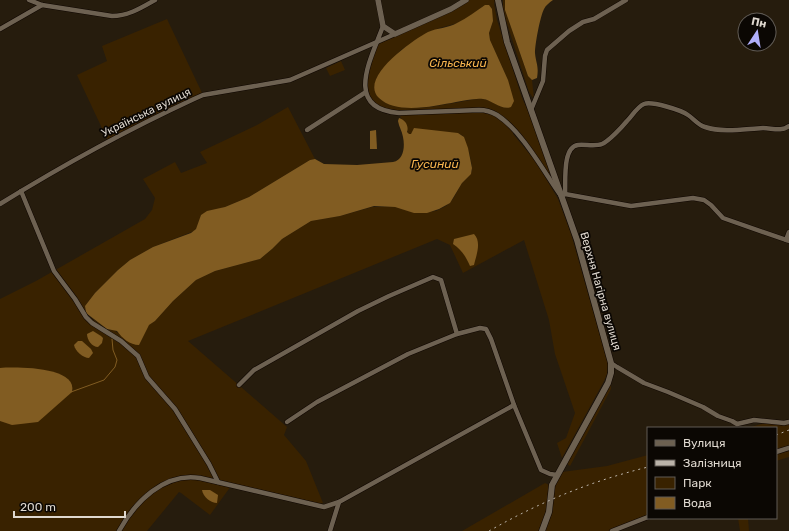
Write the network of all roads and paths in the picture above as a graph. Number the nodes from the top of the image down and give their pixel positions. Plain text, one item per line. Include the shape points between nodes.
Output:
1 (29, 0) edge
2 (154, 0) edge
3 (378, 0) edge
4 (466, 0) edge
5 (498, 0) edge
6 (626, 0) edge
7 (42, 5) junction
8 (383, 26) junction
9 (0, 29) edge
10 (395, 34) junction
11 (377, 43) junction
12 (366, 92) junction
13 (531, 110) junction
14 (789, 126) edge
15 (307, 130) dead end
16 (21, 191) junction
17 (563, 195) junction
18 (0, 203) edge
19 (789, 232) edge
20 (788, 240) edge
21 (458, 334) junction
22 (611, 363) junction
23 (240, 385) dead end
24 (514, 405) junction
25 (287, 422) dead end
26 (789, 422) edge
27 (789, 448) edge
28 (777, 452) edge
29 (557, 475) junction
30 (218, 482) junction
31 (339, 502) junction
32 (647, 517) edge
33 (119, 531) edge
34 (330, 531) edge
35 (542, 531) edge
36 (612, 531) edge

1 - 7 street
2 - 7 street via 119,16
3 - 8 street
4 - 10 street, Українська вулиця
5 - 13 main road, Верхня Нагірна вулиця via 507,42
6 - 13 street via 594,19 583,22 547,50 543,81
7 - 9 street
8 - 10 street
8 - 11 street
10 - 11 street, Українська вулиця
11 - 12 street via 365,74
11 - 16 street, Українська вулиця via 290,80 194,98 108,141
12 - 15 street
12 - 17 street via 375,106 393,113 479,110 498,115 514,130
13 - 17 main road, Верхня Нагірна вулиця
14 - 17 street via 778,130 725,130 705,127 677,110 644,104 602,144 577,145 569,150
16 - 18 street, Українська вулиця
16 - 30 street via 54,271 86,317 138,356 147,377 175,409
17 - 20 street via 631,206 693,198 704,200 723,218
17 - 22 main road, Верхня Нагірна вулиця
19 - 20 street
21 - 23 street via 441,280 433,277 358,311 254,370
21 - 24 street via 480,328 486,329 492,339
21 - 25 street via 408,354 318,402
22 - 26 street via 644,383 737,424 754,420
22 - 29 main road, Верхня Нагірна вулиця via 608,383
24 - 29 street via 541,470
24 - 31 street
27 - 28 street
29 - 35 main road, Верхня Нагірна вулиця
30 - 31 street via 324,507
30 - 33 street via 192,477 163,484 140,502
31 - 34 street
32 - 36 street

